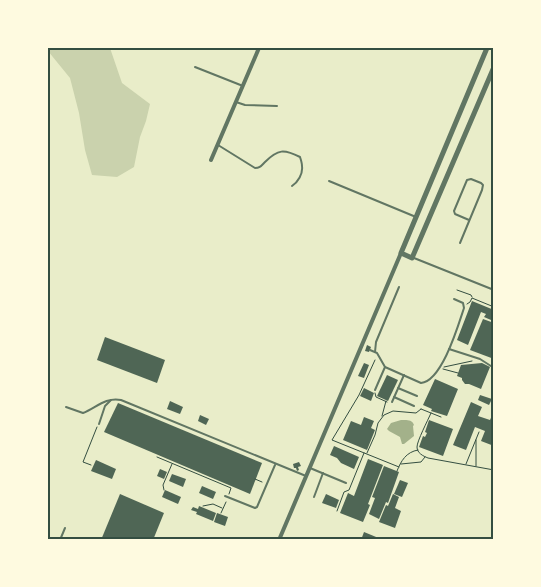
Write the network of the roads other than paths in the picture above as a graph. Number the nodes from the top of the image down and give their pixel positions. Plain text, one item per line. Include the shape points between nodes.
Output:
1 (259, 48) edge
2 (486, 48) edge
3 (494, 67) edge
4 (195, 68) dead end
5 (243, 86) junction
6 (236, 102) junction
7 (278, 106) dead end
8 (218, 145) junction
9 (211, 160) dead end
10 (329, 181) dead end
11 (292, 186) dead end
12 (416, 217) junction
13 (469, 220) junction
14 (460, 243) dead end
15 (401, 253) junction
16 (412, 258) junction
17 (399, 287) dead end
18 (494, 290) edge
19 (454, 299) dead end
20 (449, 349) junction
21 (370, 350) dead end
22 (377, 353) junction
23 (386, 367) junction
24 (494, 368) edge
25 (404, 376) junction
26 (398, 388) junction
27 (375, 390) road end
28 (418, 396) dead end
29 (394, 397) junction
30 (114, 399) junction
31 (392, 402) road end
32 (414, 406) dead end
33 (66, 407) dead end
34 (98, 424) road end
35 (276, 464) junction
36 (310, 468) junction
37 (323, 474) junction
38 (306, 476) junction
39 (346, 483) dead end
40 (227, 496) road end
41 (314, 497) dead end
42 (65, 528) dead end
43 (60, 540) edge
44 (279, 540) edge

1 - 5 street
2 - 12 street
3 - 16 street
4 - 5 lane
5 - 6 street
6 - 7 lane
6 - 8 street
8 - 9 street
8 - 11 lane via 255,168 282,151 300,157 300,177
10 - 12 lane
12 - 15 street
13 - 13 lane via 482,190 481,183 471,179 467,180 454,211
13 - 14 lane
15 - 16 street
15 - 36 street via 364,347
16 - 18 lane
17 - 22 lane via 376,342
19 - 20 lane via 464,306
20 - 24 lane
20 - 25 lane via 438,371 424,383
21 - 22 lane
22 - 23 lane
23 - 25 lane
23 - 27 lane
25 - 26 lane
26 - 28 lane
26 - 29 lane
29 - 31 lane
29 - 32 lane
30 - 33 lane via 85,413
30 - 34 lane via 107,404
30 - 35 lane
35 - 38 lane
35 - 40 lane via 256,508
36 - 37 lane
36 - 38 street
37 - 39 lane
37 - 41 lane
38 - 44 street
42 - 43 lane

